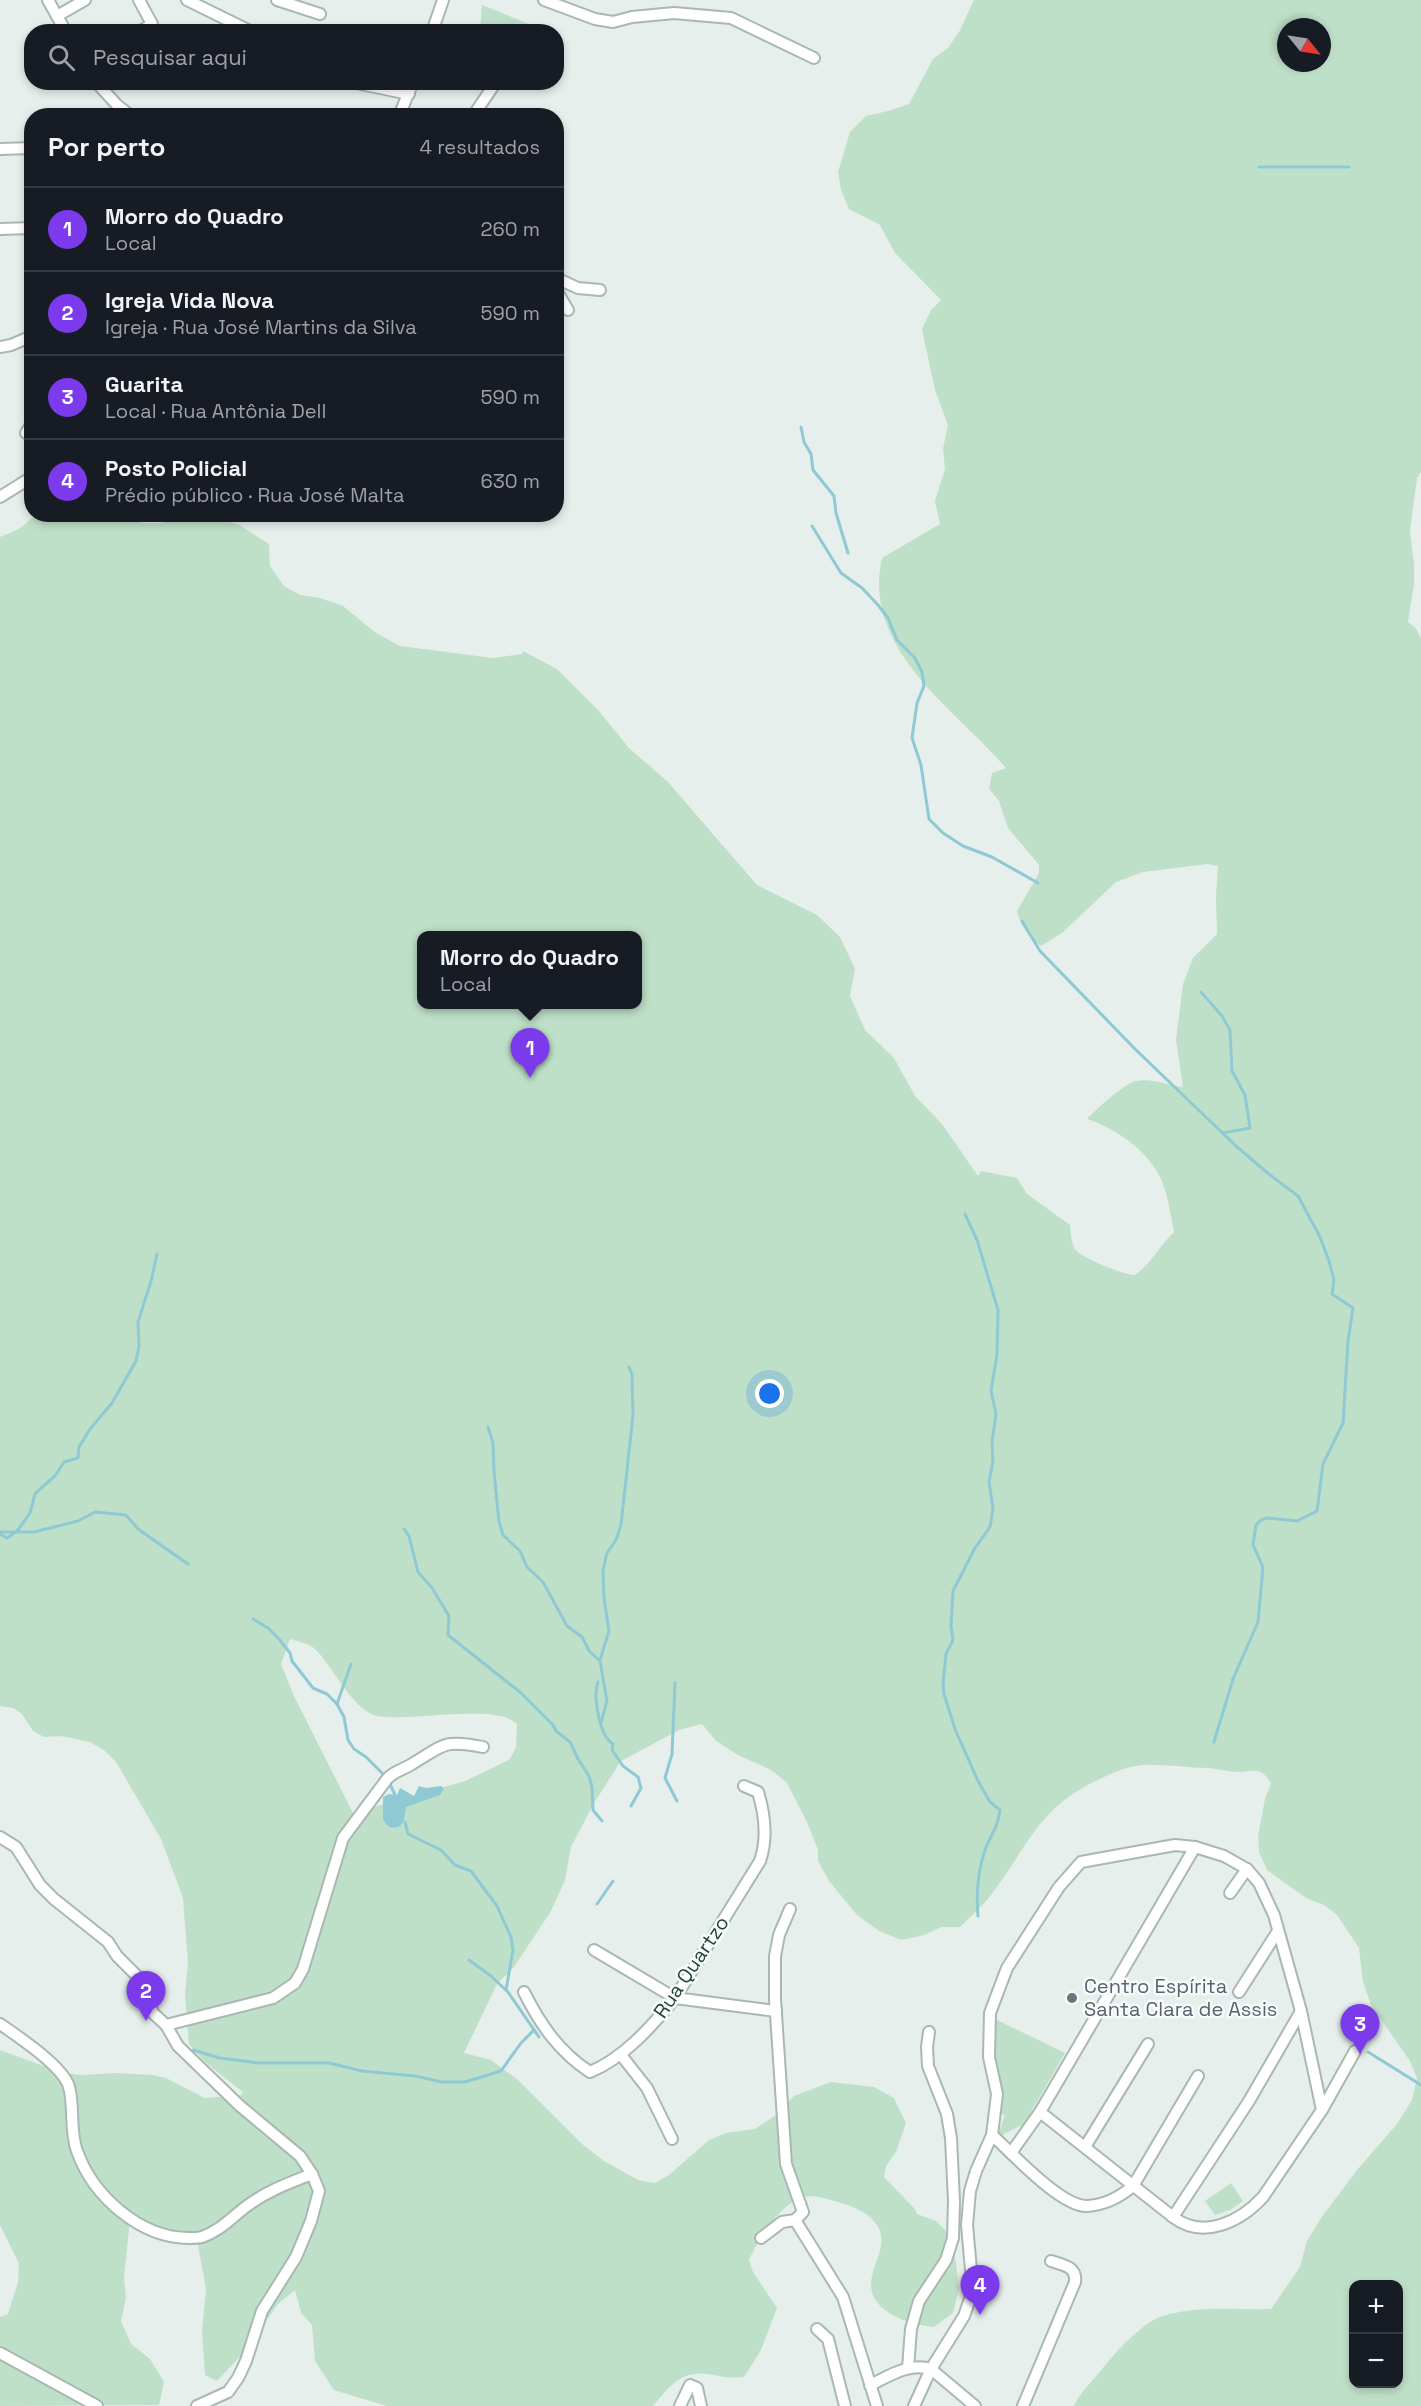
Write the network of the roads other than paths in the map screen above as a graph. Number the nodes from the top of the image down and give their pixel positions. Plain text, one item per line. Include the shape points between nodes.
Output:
1 (48, 0) edge
2 (85, 0) edge
3 (139, 0) edge
4 (187, 0) edge
5 (277, 0) edge
6 (443, 0) edge
7 (544, 0) edge
8 (320, 14) dead end
9 (57, 16) junction
10 (62, 24) edge
11 (152, 24) edge
12 (236, 24) edge
13 (435, 24) edge
14 (814, 58) dead end
15 (103, 90) edge
16 (390, 90) edge
17 (410, 90) edge
18 (491, 90) edge
19 (409, 94) junction
20 (121, 108) edge
21 (403, 108) edge
22 (478, 108) edge
23 (24, 148) edge
24 (0, 149) edge
25 (24, 228) edge
26 (0, 229) edge
27 (564, 282) edge
28 (600, 290) dead end
29 (564, 303) edge
30 (568, 310) dead end
31 (24, 339) edge
32 (0, 347) edge
33 (24, 482) edge
34 (0, 497) edge
35 (483, 1747) dead end
36 (744, 1786) dead end
37 (0, 1837) edge
38 (1195, 1847) junction
39 (1247, 1869) junction
40 (1230, 1893) dead end
41 (790, 1909) dead end
42 (1278, 1931) junction
43 (594, 1950) dead end
44 (524, 1992) dead end
45 (1239, 1992) dead end
46 (675, 1998) junction
47 (776, 2011) junction
48 (1301, 2011) junction
49 (0, 2024) edge
50 (166, 2025) junction
51 (929, 2032) dead end
52 (1148, 2044) dead end
53 (1355, 2051) dead end
54 (621, 2055) junction
55 (1198, 2076) dead end
56 (1322, 2110) junction
57 (1040, 2112) junction
58 (992, 2135) junction
59 (672, 2139) dead end
60 (1085, 2147) junction
61 (1011, 2153) junction
62 (312, 2174) junction
63 (1133, 2186) junction
64 (795, 2220) junction
65 (1177, 2221) junction
66 (761, 2238) dead end
67 (1051, 2261) dead end
68 (817, 2329) dead end
69 (0, 2353) edge
70 (908, 2368) junction
71 (931, 2369) junction
72 (870, 2385) junction
73 (97, 2406) edge
74 (197, 2406) edge
75 (680, 2406) edge
76 (701, 2406) edge
77 (845, 2406) edge
78 (877, 2406) edge
79 (914, 2406) edge
80 (975, 2406) edge
81 (1023, 2406) edge

1 - 9 street
2 - 9 street
3 - 11 street
4 - 12 street
5 - 8 street
6 - 13 street
7 - 14 street via 613,22 674,13 731,18
9 - 10 street
15 - 20 street
16 - 19 street
17 - 19 street
18 - 22 street
19 - 21 street
23 - 24 street
25 - 26 street
27 - 28 street via 578,288
29 - 30 street
31 - 32 street
33 - 34 street
35 - 50 street via 441,1745 387,1779 343,1838 303,1970 295,1983 273,1998
36 - 46 street, Rua Quartzo via 758,1792 764,1809 765,1848
37 - 50 street via 16,1847 40,1885 54,1899 108,1942 142,1981 153,2013
38 - 39 street via 1224,1856
38 - 57 street
38 - 58 street via 1175,1845 1081,1862 1059,1887 1007,1968 990,2013 989,2057 997,2094
39 - 40 street
39 - 42 street via 1268,1901
41 - 47 street via 775,1956
42 - 45 street
42 - 48 street
43 - 46 street
44 - 54 street, Rua Quartzo via 555,2042 590,2072
46 - 47 street
46 - 54 street, Rua Quartzo
47 - 64 street via 786,2164 803,2212
48 - 56 street
48 - 65 street
49 - 62 street via 61,2073 69,2085 71,2130 77,2152 98,2189 118,2209 156,2234 201,2238 275,2188
50 - 62 street via 178,2046 240,2106 300,2156
51 - 70 street via 928,2066 947,2114 951,2138 953,2238 946,2260 919,2301 910,2329
52 - 60 street
53 - 56 street
54 - 59 street via 648,2088
55 - 63 street
56 - 65 street via 1253,2208 1220,2225 1201,2229
57 - 60 street
57 - 61 street
58 - 61 street
58 - 71 street via 970,2191 970,2299 964,2316
60 - 63 street
61 - 63 street via 1075,2204 1104,2203
62 - 74 street via 319,2191 311,2221 296,2257 262,2311 246,2361 228,2392
63 - 65 street
64 - 66 street via 782,2222
64 - 72 street via 843,2297
67 - 81 street via 1071,2269 1075,2282
68 - 77 street via 828,2339
69 - 73 street
70 - 71 street
70 - 72 street
71 - 79 street
71 - 80 street
72 - 78 street
75 - 76 street via 690,2385 697,2388

